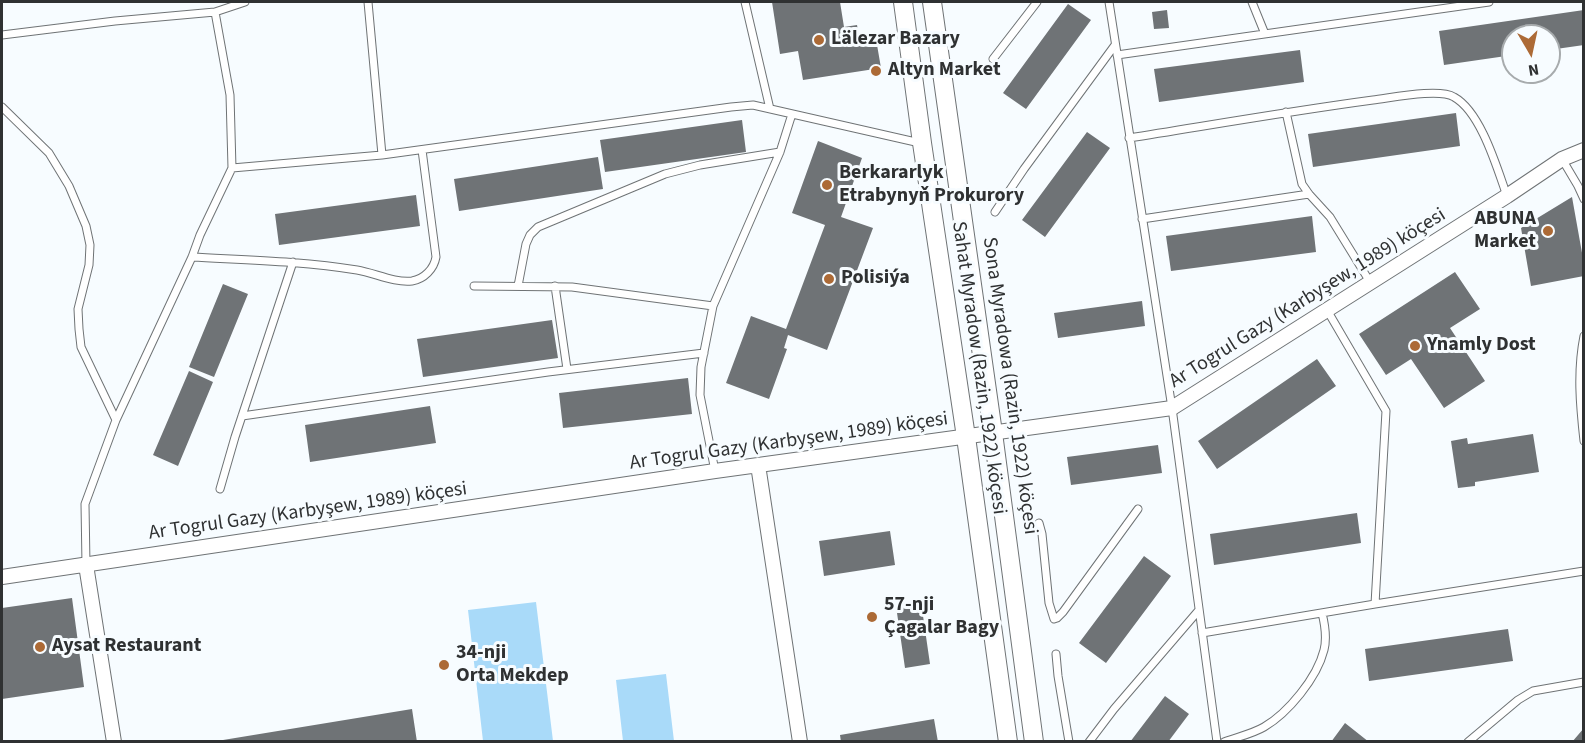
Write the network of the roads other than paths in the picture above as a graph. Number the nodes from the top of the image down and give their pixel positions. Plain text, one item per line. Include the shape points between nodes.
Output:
1 (244, 2) edge
2 (368, 2) edge
3 (745, 2) edge
4 (903, 2) edge
5 (932, 2) edge
6 (1037, 2) edge
7 (1109, 2) edge
8 (1252, 2) edge
9 (1490, 2) edge
10 (216, 12) junction
11 (1265, 34) junction
12 (2, 35) edge
13 (1115, 45) junction
14 (1116, 55) junction
15 (993, 59) dead end
16 (2, 107) edge
17 (770, 109) junction
18 (1286, 112) junction
19 (792, 114) junction
20 (1130, 138) junction
21 (922, 143) junction
22 (422, 150) junction
23 (1584, 150) edge
24 (780, 152) junction
25 (382, 155) junction
26 (1562, 159) junction
27 (232, 168) junction
28 (1309, 194) junction
29 (1507, 196) junction
30 (1584, 199) edge
31 (995, 212) dead end
32 (1142, 219) junction
33 (192, 257) junction
34 (293, 262) junction
35 (1371, 282) junction
36 (474, 286) dead end
37 (518, 286) junction
38 (555, 286) junction
39 (713, 306) junction
40 (1327, 310) junction
41 (1584, 336) edge
42 (704, 353) junction
43 (567, 369) junction
44 (1172, 408) junction
45 (242, 416) junction
46 (116, 420) junction
47 (993, 433) junction
48 (966, 436) junction
49 (1584, 441) edge
50 (758, 465) junction
51 (715, 471) junction
52 (220, 489) dead end
53 (1138, 509) dead end
54 (1039, 523) dead end
55 (86, 565) junction
56 (1584, 571) edge
57 (2, 577) edge
58 (1375, 604) junction
59 (1199, 609) junction
60 (1322, 613) junction
61 (1202, 633) junction
62 (1056, 654) dead end
63 (1584, 682) edge
64 (114, 741) edge
65 (800, 741) edge
66 (1008, 741) edge
67 (1034, 741) edge
68 (1069, 741) edge
69 (1089, 741) edge
70 (1217, 741) edge
71 (1224, 741) edge
72 (1468, 741) edge

1 - 10 lane
2 - 25 lane
3 - 17 lane
4 - 21 main road, Sahat Myradow (Razin, 1922) köçesi
5 - 47 main road, Sona Myradowa (Razin, 1922) köçesi
6 - 15 lane
7 - 13 lane
8 - 11 lane
9 - 11 lane
10 - 12 lane
10 - 27 lane via 230,95
11 - 14 lane
13 - 14 lane
13 - 31 lane
14 - 20 lane
16 - 46 lane via 49,153 86,226 90,245 78,309 81,347
17 - 19 lane
17 - 22 lane via 753,105 731,107
18 - 20 lane
18 - 28 lane via 1302,184
18 - 29 lane via 1428,94 1450,95 1475,120
19 - 21 lane
19 - 24 lane
20 - 32 lane
21 - 48 main road, Sahat Myradow (Razin, 1922) köçesi
22 - 25 lane
22 - 34 lane via 436,257 426,275 402,281 358,270
23 - 26 street, Ar Togrul Gazy (Karbyşew, 1989) köçesi
24 - 37 lane via 665,174 538,227 526,244
24 - 39 lane
25 - 27 lane
26 - 29 street, Ar Togrul Gazy (Karbyşew, 1989) köçesi
26 - 30 lane
27 - 33 lane
28 - 32 lane
28 - 35 lane via 1330,217
29 - 35 street, Ar Togrul Gazy (Karbyşew, 1989) köçesi
32 - 44 lane
33 - 34 lane
33 - 46 lane
34 - 45 lane
35 - 40 street, Ar Togrul Gazy (Karbyşew, 1989) köçesi
36 - 37 lane
37 - 38 lane
38 - 39 lane
38 - 43 lane
39 - 42 lane
40 - 44 street, Ar Togrul Gazy (Karbyşew, 1989) köçesi
40 - 58 lane via 1386,411
41 - 49 lane via 1579,380
42 - 43 lane
42 - 51 lane via 700,395
43 - 45 lane
44 - 47 street, Ar Togrul Gazy (Karbyşew, 1989) köçesi
44 - 59 lane
45 - 52 lane
46 - 55 lane via 85,504
47 - 48 street, Ar Togrul Gazy (Karbyşew, 1989) köçesi
47 - 67 main road, Sona Myradowa (Razin, 1922) köçesi
48 - 50 street, Ar Togrul Gazy (Karbyşew, 1989) köçesi
48 - 66 main road, Sahat Myradow (Razin, 1922) köçesi
50 - 51 street, Ar Togrul Gazy (Karbyşew, 1989) köçesi
50 - 65 street
51 - 55 street, Ar Togrul Gazy (Karbyşew, 1989) köçesi
53 - 54 lane via 1054,619
55 - 57 street, Ar Togrul Gazy (Karbyşew, 1989) köçesi
55 - 64 street
56 - 58 lane
58 - 60 lane
59 - 61 lane
59 - 69 lane
60 - 61 lane
60 - 71 lane via 1324,650 1303,691 1264,728
61 - 70 lane
62 - 68 lane
63 - 72 lane via 1533,691

